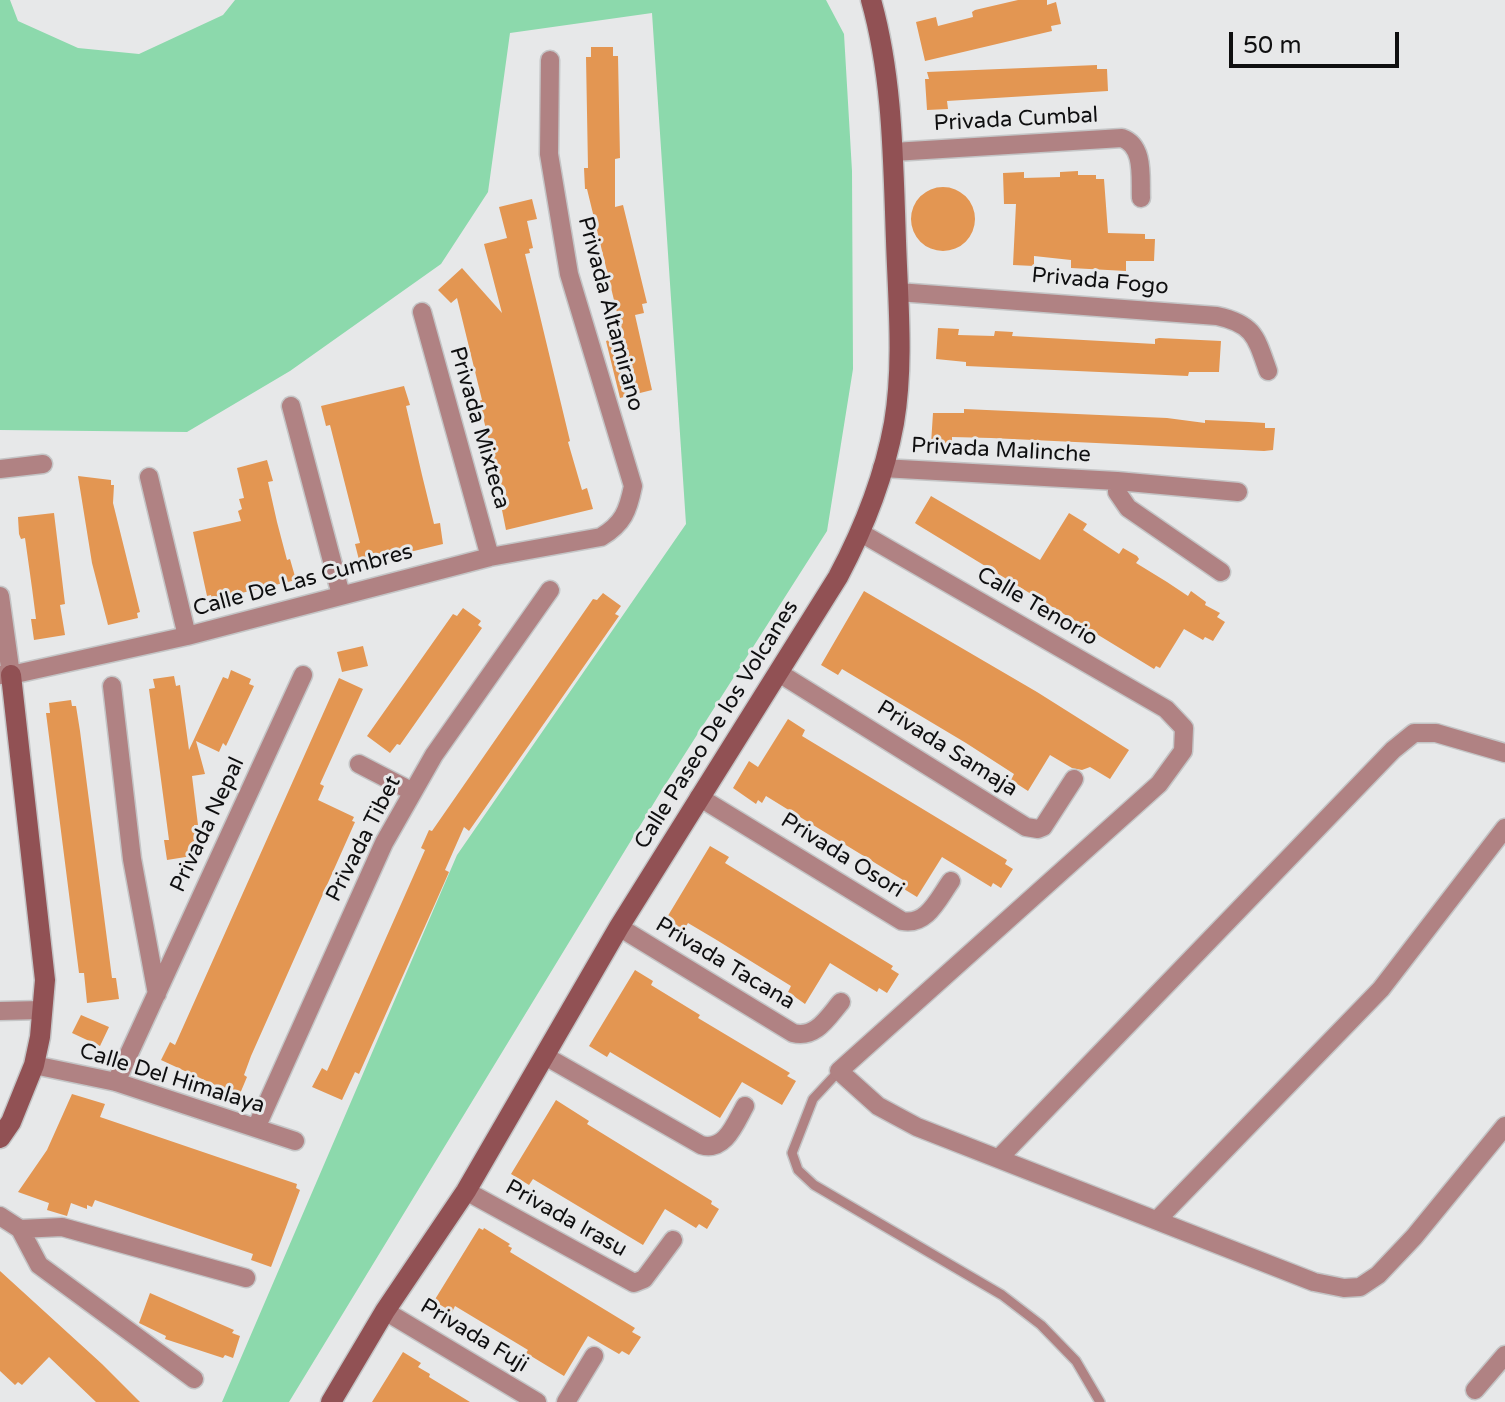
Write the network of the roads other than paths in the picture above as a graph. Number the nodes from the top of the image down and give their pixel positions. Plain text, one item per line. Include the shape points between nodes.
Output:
1 (874, 1) edge
2 (550, 60) dead end
3 (893, 152) junction
4 (1141, 198) dead end
5 (898, 292) junction
6 (422, 312) dead end
7 (1268, 371) dead end
8 (291, 406) dead end
9 (43, 464) dead end
10 (882, 468) junction
11 (0, 469) edge
12 (149, 477) dead end
13 (1117, 481) junction
14 (1238, 492) dead end
15 (617, 527) joint
16 (861, 533) junction
17 (490, 557) junction
18 (1221, 572) dead end
19 (550, 590) dead end
20 (341, 595) junction
21 (0, 596) edge
22 (187, 636) junction
23 (779, 673) junction
24 (6, 675) edge
25 (303, 675) dead end
26 (112, 686) dead end
27 (1505, 753) edge
28 (359, 764) dead end
29 (1074, 779) dead end
30 (413, 792) junction
31 (699, 797) junction
32 (1505, 828) edge
33 (951, 881) dead end
34 (619, 927) junction
35 (157, 994) junction
36 (841, 1002) dead end
37 (41, 1010) junction
38 (0, 1011) edge
39 (545, 1056) junction
40 (34, 1065) junction
41 (839, 1071) junction
42 (116, 1082) junction
43 (745, 1106) dead end
44 (1505, 1126) edge
45 (4, 1128) edge
46 (256, 1128) junction
47 (295, 1141) dead end
48 (1000, 1157) junction
49 (466, 1191) junction
50 (0, 1216) edge
51 (1157, 1220) junction
52 (20, 1229) junction
53 (673, 1240) dead end
54 (246, 1278) dead end
55 (385, 1311) junction
56 (1505, 1355) edge
57 (594, 1356) dead end
58 (194, 1379) dead end
59 (1475, 1390) dead end
60 (331, 1402) edge
61 (537, 1402) edge
62 (566, 1402) edge
63 (1100, 1402) edge

1 - 3 street, Calle Paseo De los Volcanes
2 - 15 street, Privada Altamirano via 549,154 569,274 633,486 628,510
3 - 4 street, Privada Cumbal via 1122,138 1138,151
3 - 5 street, Calle Paseo De los Volcanes
5 - 7 street, Privada Fogo via 1240,321 1257,340
5 - 10 street, Calle Paseo De los Volcanes via 899,374
6 - 17 street, Privada Mixteca
8 - 20 street
9 - 11 street
10 - 13 street, Privada Malinche
10 - 16 street, Calle Paseo De los Volcanes
12 - 22 street
13 - 14 street, Privada Malinche
13 - 18 street, Privada Malinche via 1117,492 1128,508
15 - 17 street, Calle De Las Cumbres via 601,537
16 - 23 street, Calle Paseo De los Volcanes
16 - 41 street, Calle Tenorio via 1166,709 1184,728 1183,751 1159,784
17 - 20 street, Calle De Las Cumbres
19 - 30 street, Privada Tibet
20 - 22 street, Calle De Las Cumbres
21 - 24 street
22 - 24 street, Calle De Las Cumbres
23 - 29 street, Privada Samaja via 1026,827 1043,827
23 - 31 street, Calle Paseo De los Volcanes
24 - 37 street via 45,980
25 - 35 street, Privada Nepal
26 - 35 street, Privada Nepal via 132,859
27 - 48 street via 1436,733 1414,733
28 - 30 street
30 - 46 street, Privada Tibet via 384,843
31 - 33 street, Privada Osori via 902,921 923,918
31 - 34 street, Calle Paseo De los Volcanes
32 - 51 street via 1381,989
34 - 36 street, Privada Tacana via 793,1033 813,1032
34 - 39 street, Calle Paseo De los Volcanes
35 - 42 street, Privada Nepal
37 - 38 street
37 - 40 street
39 - 43 street via 710,1148 726,1138
39 - 49 street, Calle Paseo De los Volcanes
40 - 42 street, Calle Del Himalaya
40 - 45 street
41 - 48 street via 878,1106 917,1127
41 - 63 lane via 813,1099 792,1153 798,1170 814,1185 1002,1295 1076,1361
42 - 46 street, Calle Del Himalaya
44 - 51 street via 1414,1237 1360,1287 1314,1282
46 - 47 street, Calle Del Himalaya
48 - 51 street
49 - 53 street, Privada Irasu via 634,1283 644,1279
49 - 55 street, Calle Paseo De los Volcanes
50 - 52 street
52 - 54 street via 62,1227
52 - 58 street via 39,1265
55 - 60 street, Calle Paseo De los Volcanes
55 - 61 street, Privada Fuji
56 - 59 street
57 - 62 street

